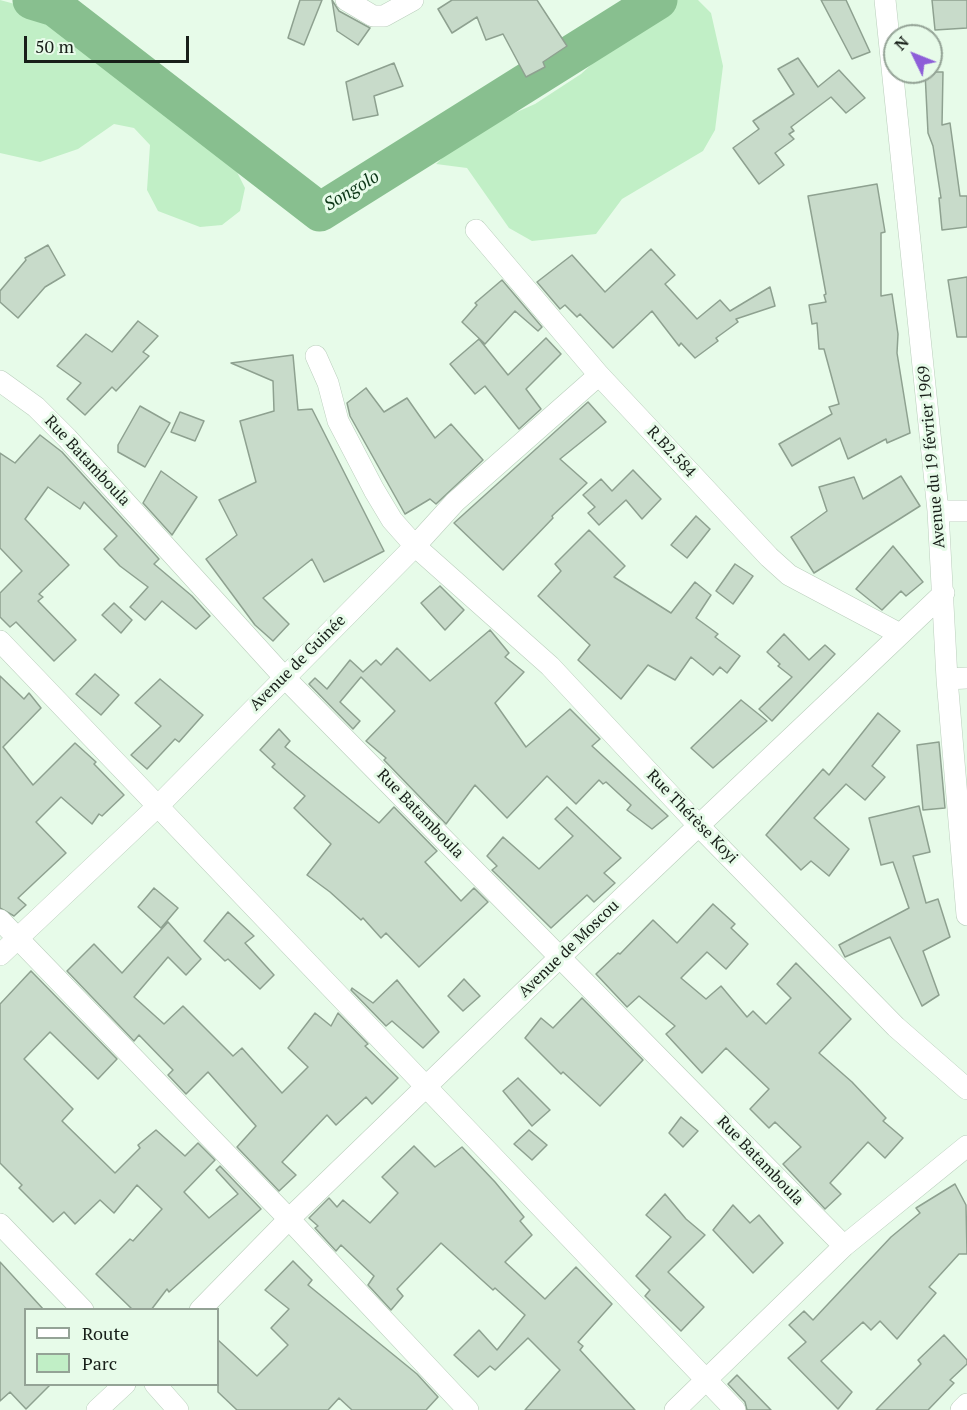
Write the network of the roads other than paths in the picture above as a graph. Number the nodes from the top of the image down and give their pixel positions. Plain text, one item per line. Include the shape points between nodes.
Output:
1 (346, 0) edge
2 (412, 0) edge
3 (885, 0) edge
4 (476, 230) dead end
5 (316, 356) dead end
6 (599, 375) junction
7 (4, 391) edge
8 (938, 511) junction
9 (967, 511) edge
10 (415, 546) junction
11 (944, 593) junction
12 (900, 634) junction
13 (0, 641) edge
14 (284, 676) junction
15 (957, 679) edge
16 (159, 805) junction
17 (964, 824) edge
18 (699, 826) junction
19 (967, 915) edge
20 (0, 920) edge
21 (18, 938) junction
22 (0, 955) edge
23 (560, 957) junction
24 (426, 1087) junction
25 (967, 1089) edge
26 (967, 1146) edge
27 (289, 1219) junction
28 (0, 1224) edge
29 (844, 1246) junction
30 (80, 1308) edge
31 (202, 1308) edge
32 (708, 1380) junction
33 (123, 1386) edge
34 (157, 1386) edge
35 (967, 1404) edge
36 (97, 1410) edge
37 (178, 1410) edge
38 (468, 1410) edge
39 (675, 1410) edge
40 (735, 1410) edge
41 (961, 1410) edge

1 - 2 street via 373,16 384,16
3 - 8 street, Avenue du 19 février 1969
4 - 6 street, R.B2.584
5 - 10 street, Rue Thérèse Koyi via 338,421 392,520
6 - 10 street, Avenue de Guinée via 455,502
6 - 12 street, R.B2.584 via 789,575
7 - 14 street, Rue Batamboula via 36,408 67,438
8 - 9 street
8 - 11 street, Avenue du 19 février 1969
10 - 14 street, Avenue de Guinée
10 - 18 street, Rue Thérèse Koyi via 550,666
11 - 12 street, Avenue de Moscou
11 - 15 street, Avenue du 19 février 1969
12 - 18 street, Avenue de Moscou
13 - 16 street
14 - 16 street, Avenue de Guinée
14 - 23 street, Rue Batamboula
15 - 17 street, Avenue du 19 février 1969
16 - 21 street, Avenue de Guinée
16 - 24 street
17 - 19 street, Avenue du 19 février 1969
18 - 23 street, Avenue de Moscou
18 - 25 street, Rue Thérèse Koyi via 896,1027
20 - 21 street
21 - 22 street, Avenue de Guinée
21 - 27 street
23 - 24 street, Avenue de Moscou
23 - 29 street, Rue Batamboula
24 - 27 street, Avenue de Moscou
24 - 32 street
26 - 29 street
27 - 31 street, Avenue de Moscou
27 - 38 street
28 - 30 street
29 - 32 street
32 - 39 street
32 - 40 street
33 - 36 street
34 - 37 street
35 - 41 street

